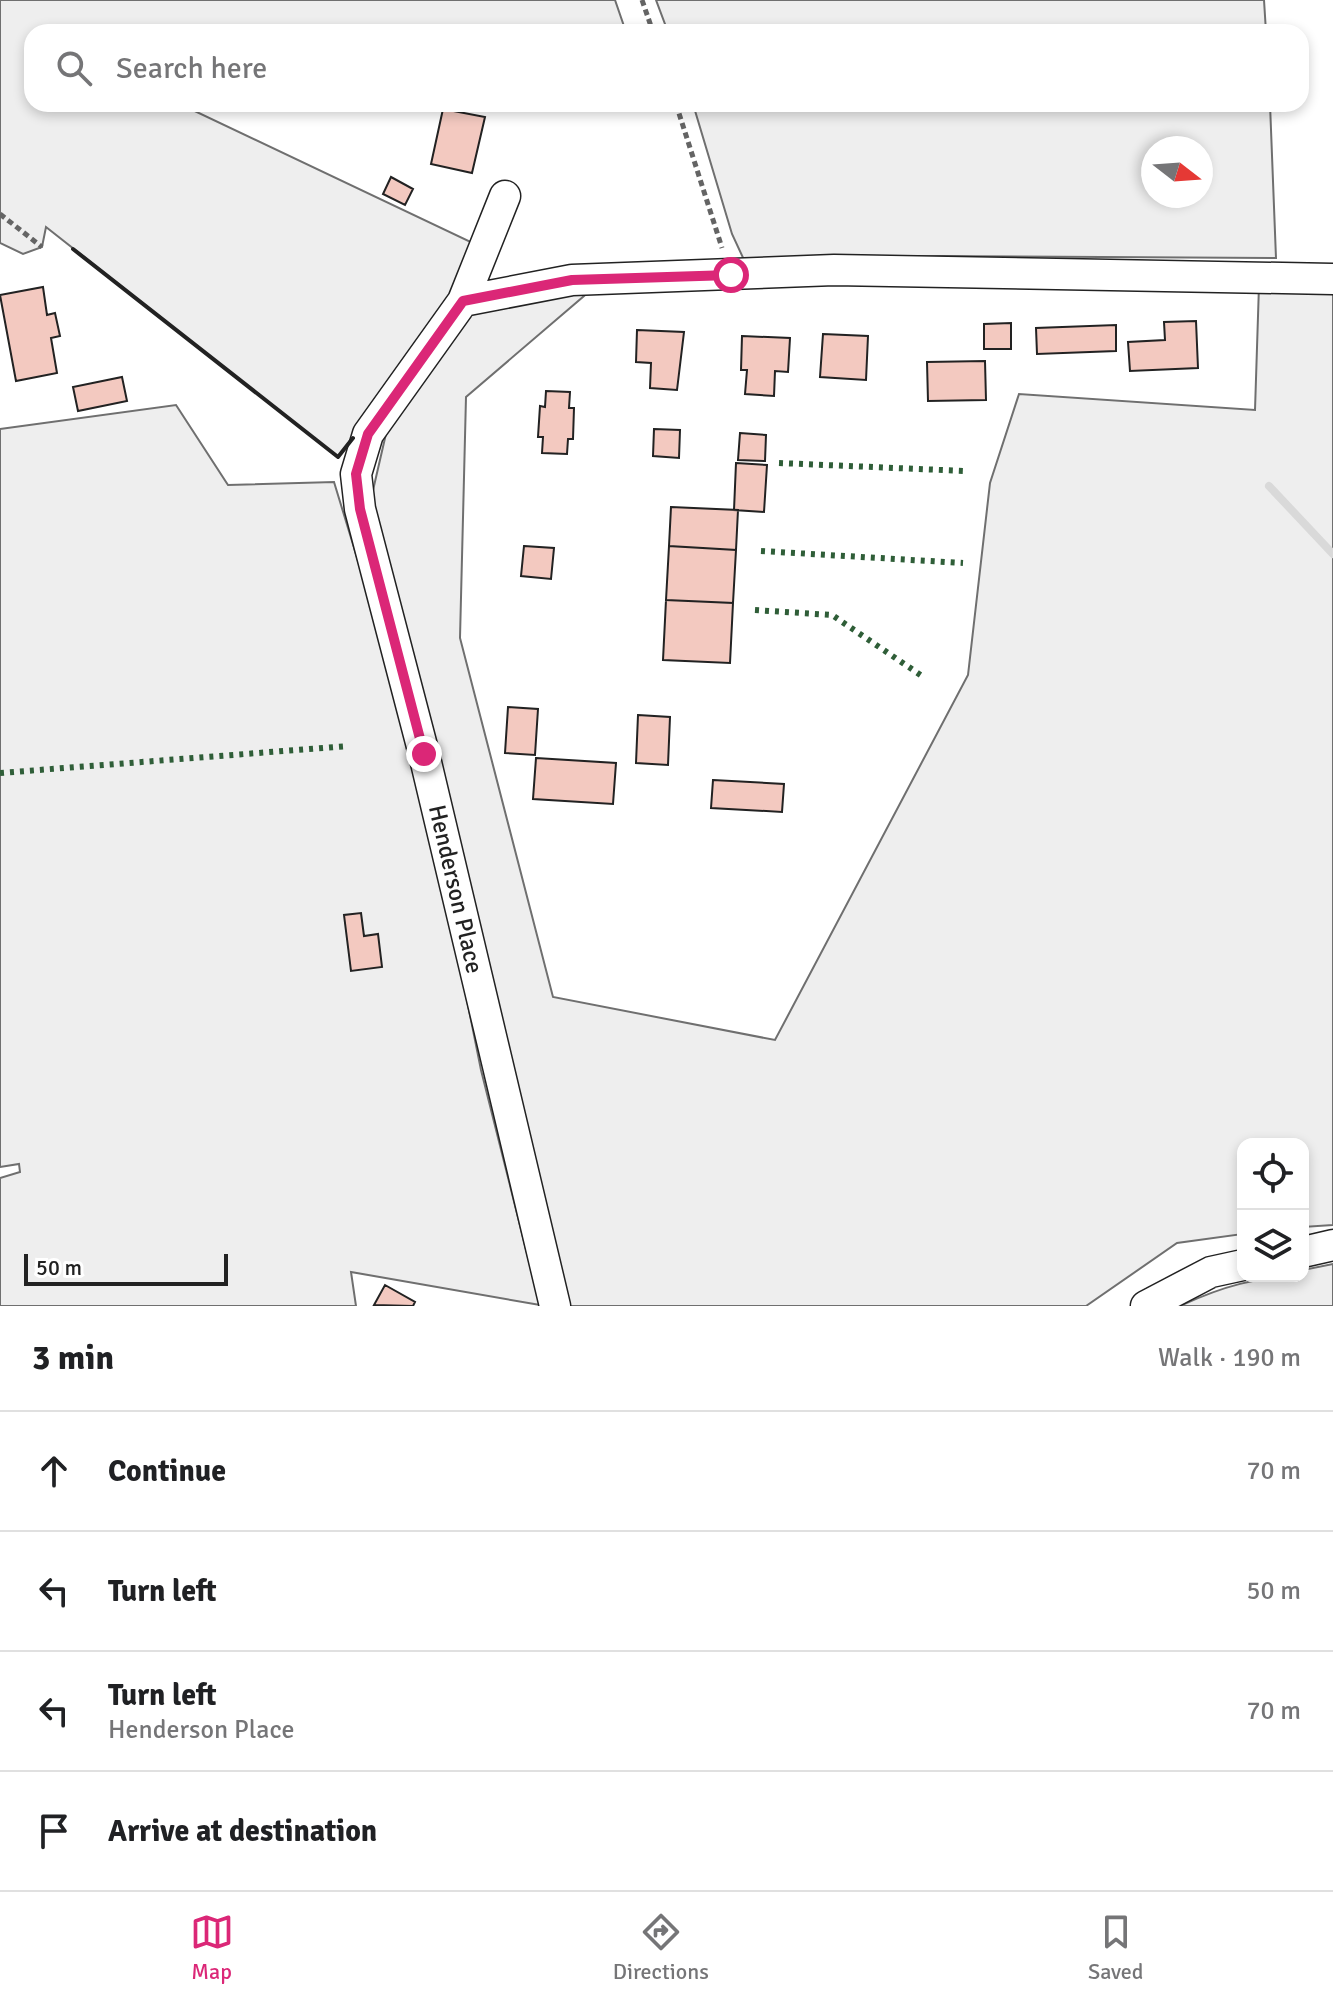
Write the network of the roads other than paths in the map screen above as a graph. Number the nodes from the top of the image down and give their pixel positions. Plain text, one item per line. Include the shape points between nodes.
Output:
1 (505, 196) dead end
2 (1333, 279) edge
3 (463, 301) junction
4 (1333, 1245) edge
5 (1309, 1251) edge
6 (1237, 1266) edge
7 (555, 1306) edge
8 (1146, 1306) edge

1 - 3 street
2 - 3 street via 834,270 572,280
3 - 7 street, Henderson Place via 368,434 356,474 360,509
4 - 5 street
6 - 8 street via 1211,1272

